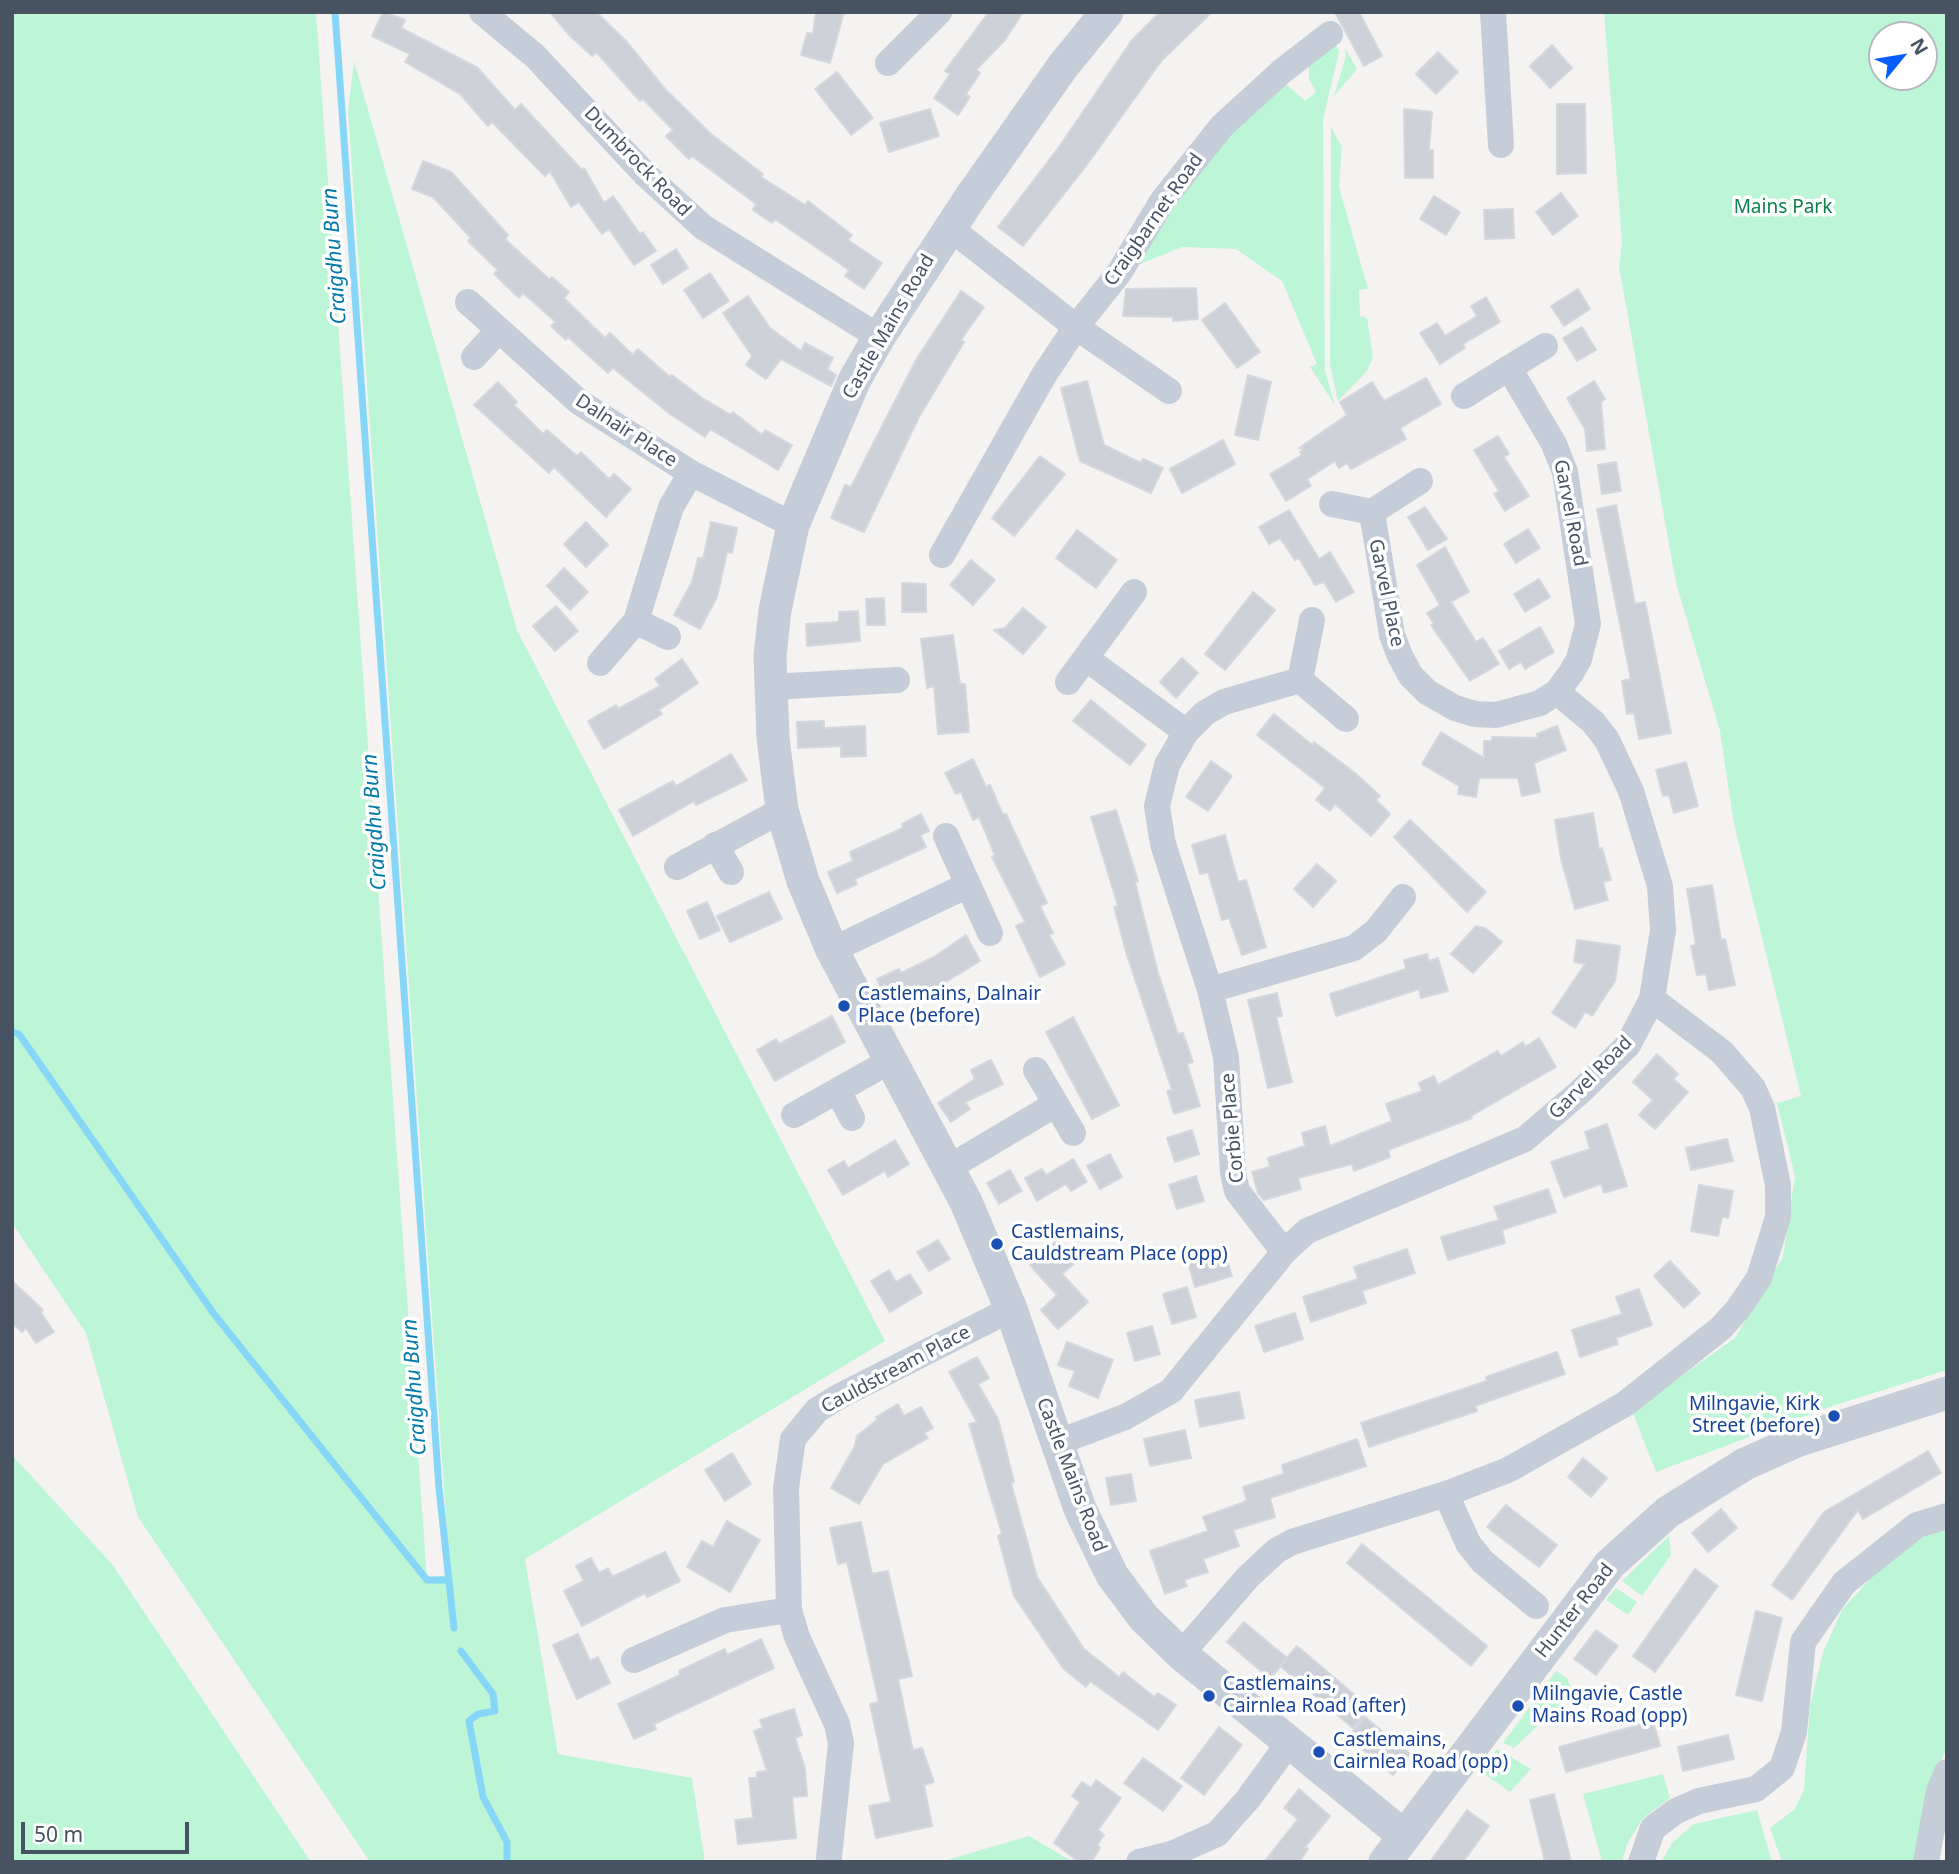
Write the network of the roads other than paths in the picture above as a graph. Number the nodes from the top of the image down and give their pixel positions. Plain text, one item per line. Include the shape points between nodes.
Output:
1 (482, 12) edge
2 (939, 12) edge
3 (1107, 12) edge
4 (1493, 12) edge
5 (1330, 34) dead end
6 (888, 63) dead end
7 (1501, 145) dead end
8 (950, 228) junction
9 (468, 302) dead end
10 (1076, 327) junction
11 (499, 330) junction
12 (879, 337) junction
13 (1545, 346) dead end
14 (474, 357) dead end
15 (1509, 368) junction
16 (1169, 391) dead end
17 (1464, 396) dead end
18 (691, 473) junction
19 (1420, 481) dead end
20 (1332, 504) dead end
21 (1372, 512) junction
22 (793, 525) junction
23 (942, 555) dead end
24 (1134, 592) dead end
25 (1312, 620) dead end
26 (636, 621) junction
27 (668, 637) dead end
28 (1087, 659) junction
29 (600, 663) dead end
30 (897, 680) dead end
31 (1300, 680) junction
32 (1068, 682) dead end
33 (771, 687) junction
34 (1557, 692) junction
35 (1346, 719) dead end
36 (1186, 732) junction
37 (782, 810) junction
38 (946, 836) dead end
39 (715, 845) junction
40 (677, 867) dead end
41 (731, 872) dead end
42 (968, 885) junction
43 (1403, 897) dead end
44 (990, 933) dead end
45 (832, 950) junction
46 (1210, 990) junction
47 (1652, 999) junction
48 (890, 1061) junction
49 (1036, 1070) dead end
50 (838, 1091) junction
51 (1056, 1104) junction
52 (794, 1115) dead end
53 (852, 1118) dead end
54 (1073, 1133) dead end
55 (948, 1168) junction
56 (1284, 1252) junction
57 (1011, 1309) junction
58 (1947, 1393) edge
59 (1056, 1443) junction
60 (1446, 1494) junction
61 (1947, 1516) edge
62 (1536, 1606) dead end
63 (789, 1610) junction
64 (1181, 1654) junction
65 (634, 1660) dead end
66 (1289, 1744) junction
67 (1947, 1772) edge
68 (1394, 1849) edge
69 (830, 1857) dead end
70 (1139, 1862) edge
71 (1641, 1862) edge
72 (1926, 1862) edge

1 - 12 street, Dumbrock Road via 535,56 645,174 703,227
2 - 6 street
3 - 8 street, Castle Mains Road via 1063,66
4 - 7 street
5 - 10 street, Craigbarnet Road via 1222,126 1163,200 1119,273
8 - 10 street
8 - 12 street, Castle Mains Road
9 - 11 street, Dalnair Place
10 - 16 street
10 - 23 street, Craigbarnet Road
11 - 14 street
11 - 18 street, Dalnair Place via 579,402
12 - 22 street, Castle Mains Road via 854,381
13 - 15 street
15 - 17 street
15 - 34 street, Garvel Road via 1560,458 1586,601 1588,624 1582,649
18 - 22 street, Dalnair Place
18 - 26 street, Dalnair Place via 671,507
19 - 21 street, Garvel Place
20 - 21 street, Garvel Place
21 - 34 street, Garvel Place via 1392,635 1411,676 1427,692 1455,708 1496,715 1518,711
22 - 33 street, Castle Mains Road via 775,610
24 - 28 street
25 - 31 street
26 - 27 street
26 - 29 street, Dalnair Place
28 - 32 street
28 - 36 street
30 - 33 street
31 - 35 street
31 - 36 street, Corbie Place via 1224,702
33 - 37 street, Castle Mains Road via 772,738
34 - 47 street, Garvel Road via 1601,731 1641,820 1662,904
36 - 46 street, Corbie Place via 1167,765 1157,806 1163,844
37 - 39 street
37 - 45 street, Castle Mains Road via 803,881
38 - 42 street
39 - 40 street
39 - 41 street
42 - 44 street
42 - 45 street
43 - 46 street via 1376,931 1354,948
45 - 48 street, Castle Mains Road
46 - 56 street, Corbie Place via 1229,1077 1235,1182 1248,1208
47 - 56 street, Garvel Road via 1628,1045 1535,1132 1319,1224
47 - 60 street via 1722,1052 1754,1088 1762,1108 1779,1206 1759,1278 1721,1328 1625,1404 1508,1470
48 - 50 street
48 - 55 street, Castle Mains Road
49 - 51 street
50 - 52 street
50 - 53 street
51 - 54 street
51 - 55 street
55 - 57 street, Castle Mains Road
56 - 59 street, Garvel Road via 1171,1391 1125,1417
57 - 59 street, Castle Mains Road
57 - 63 street, Cauldstream Place via 840,1396 803,1424 793,1439 786,1488
58 - 68 street, Hunter Road via 1799,1440 1745,1464 1668,1512 1610,1564
59 - 64 street, Castle Mains Road via 1080,1509 1112,1575 1144,1618
60 - 62 street via 1475,1552
60 - 64 street via 1276,1551
61 - 71 street via 1917,1525 1844,1583 1803,1642 1794,1732 1782,1768 1756,1789 1699,1801 1676,1811 1653,1828
63 - 65 street via 725,1620
63 - 69 street, Cauldstream Place via 841,1743
64 - 66 street, Castle Mains Road
66 - 68 street, Castle Mains Road
66 - 70 street via 1217,1834
67 - 72 street

